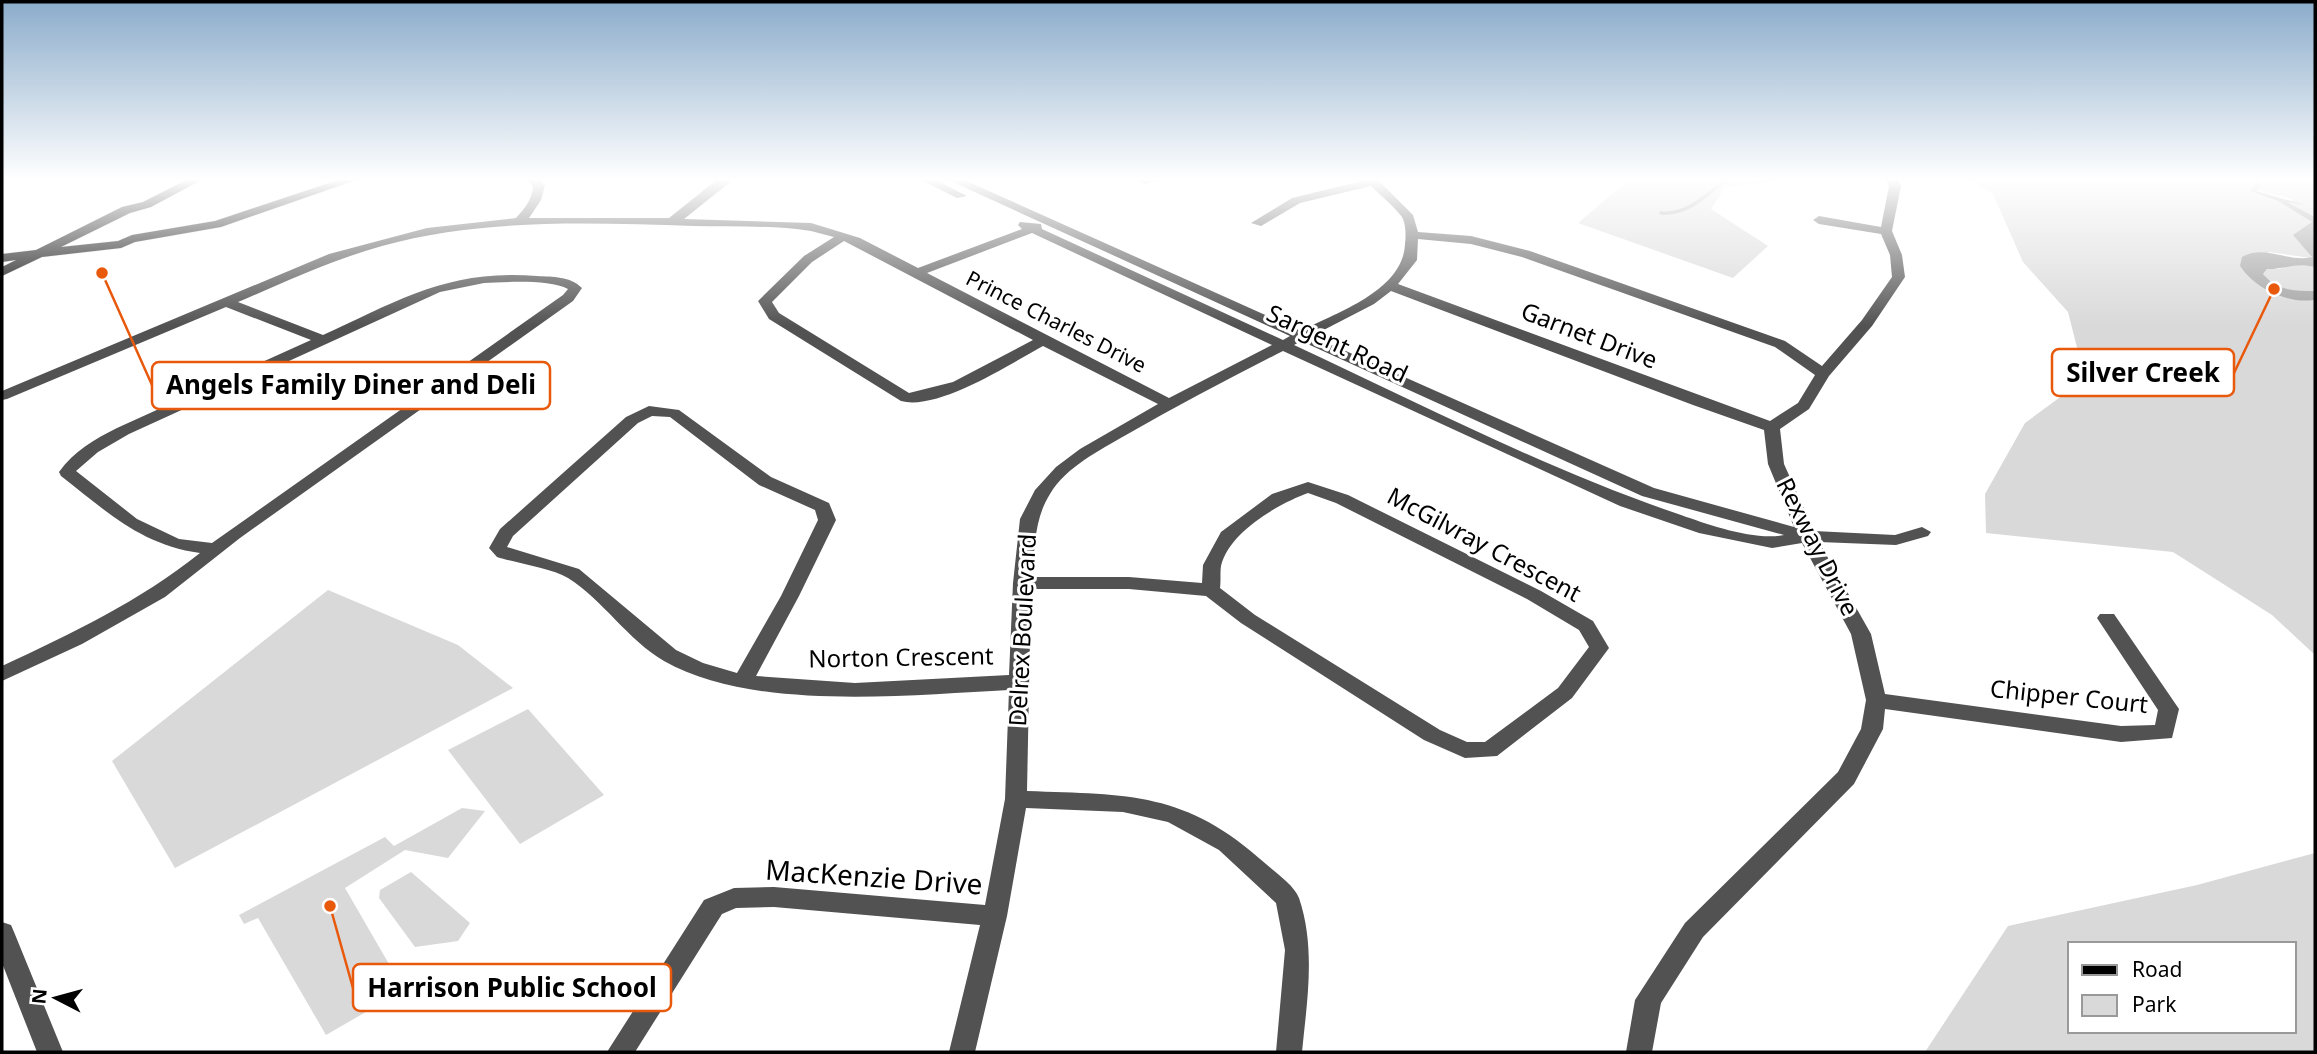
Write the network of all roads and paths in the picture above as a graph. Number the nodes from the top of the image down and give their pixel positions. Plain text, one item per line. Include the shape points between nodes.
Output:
1 (97, 227) edge
2 (112, 227) edge
3 (124, 227) edge
4 (199, 227) edge
5 (446, 227) edge
6 (808, 227) edge
7 (1029, 227) edge
8 (1038, 227) edge
9 (1059, 227) edge
10 (1411, 227) edge
11 (1862, 227) edge
12 (1887, 227) edge
13 (1033, 229) junction
14 (1886, 231) junction
15 (1412, 235) junction
16 (843, 236) junction
17 (137, 238) junction
18 (86, 240) junction
19 (63, 247) junction
20 (2, 251) edge
21 (39, 253) junction
22 (2, 258) edge
23 (1158, 271) junction
24 (2, 272) edge
25 (916, 273) junction
26 (1141, 279) junction
27 (2, 283) edge
28 (1390, 286) junction
29 (226, 302) junction
30 (1304, 336) junction
31 (324, 340) junction
32 (1043, 340) junction
33 (1284, 346) junction
34 (1823, 374) junction
35 (2, 396) edge
36 (1169, 404) junction
37 (1772, 427) junction
38 (1530, 438) junction
39 (1513, 452) junction
40 (1922, 532) dead end
41 (1807, 536) junction
42 (215, 549) junction
43 (1022, 583) junction
44 (1211, 590) junction
45 (2107, 618) dead end
46 (2, 674) edge
47 (742, 682) junction
48 (1020, 682) junction
49 (1876, 701) junction
50 (1016, 799) junction
51 (995, 916) junction
52 (2, 932) edge
53 (50, 1052) edge
54 (620, 1052) edge
55 (962, 1052) edge
56 (1289, 1052) edge
57 (1639, 1052) edge

1 - 19 main road
2 - 18 main road
3 - 17 main road
4 - 17 main road
5 - 29 street, Prince Charles Drive via 374,243
6 - 16 street, Prince Charles Drive
7 - 13 street, Sargent Road
8 - 13 street
9 - 23 street, Sargent Road
10 - 15 street
11 - 14 street
12 - 14 street
13 - 25 street
13 - 26 street, Sargent Road
14 - 34 street via 1899,277
15 - 28 street, Delrex Boulevard via 1411,260
15 - 34 street via 1471,240 1526,254 1780,344
16 - 25 street, Prince Charles Drive
16 - 32 street via 808,259 765,301 774,316 906,398 923,398
17 - 18 main road
17 - 19 main road via 121,244
18 - 19 main road
19 - 20 main road
19 - 21 main road
19 - 27 main road
21 - 22 main road
21 - 24 main road
23 - 26 street
23 - 30 street, Sargent Road
25 - 32 street, Prince Charles Drive
26 - 33 street, Sargent Road
28 - 30 street, Delrex Boulevard
28 - 37 street, Garnet Drive
29 - 31 street
29 - 35 street, Prince Charles Drive
30 - 33 street, Delrex Boulevard
30 - 38 street, Sargent Road
31 - 42 street via 95,445 67,472 131,523 175,544
31 - 42 street via 462,280 522,278 565,282 575,288 569,298
32 - 36 street, Prince Charles Drive
33 - 36 street, Delrex Boulevard
33 - 39 street, Sargent Road
34 - 37 street via 1804,406
36 - 43 street, Delrex Boulevard via 1086,452 1043,490 1029,519
37 - 41 street, Rexway Drive via 1776,464
38 - 39 street
38 - 41 street, Sargent Road via 1648,492
39 - 41 street, Sargent Road via 1626,502 1705,529 1772,543
40 - 41 street, Sargent Road via 1896,540
41 - 49 street, Rexway Drive via 1861,634
42 - 46 street via 150,599
43 - 44 street via 1129,583
43 - 48 street, Delrex Boulevard
44 - 44 street, McGilvray Crescent via 1248,619 1432,735 1465,750 1489,750 1565,692 1599,648 1586,626 1534,595 1342,499 1308,487 1278,498 1227,536 1212,565
45 - 49 street, Chipper Court via 2169,709 2164,733 2121,734
47 - 47 street, Norton Crescent via 827,520 823,507 765,481 674,413 649,411 632,420 506,533 498,548 573,573 669,655
47 - 48 street, Norton Crescent via 855,690
48 - 50 street, Delrex Boulevard
49 - 57 street, Rexway Drive via 1872,729 1846,778 1693,930 1648,1000
50 - 51 street, Delrex Boulevard
50 - 56 street via 1124,803 1174,814 1227,843 1287,898 1298,950
51 - 54 street, MacKenzie Drive via 774,897 734,898 713,907
51 - 55 street, Delrex Boulevard
52 - 53 street

